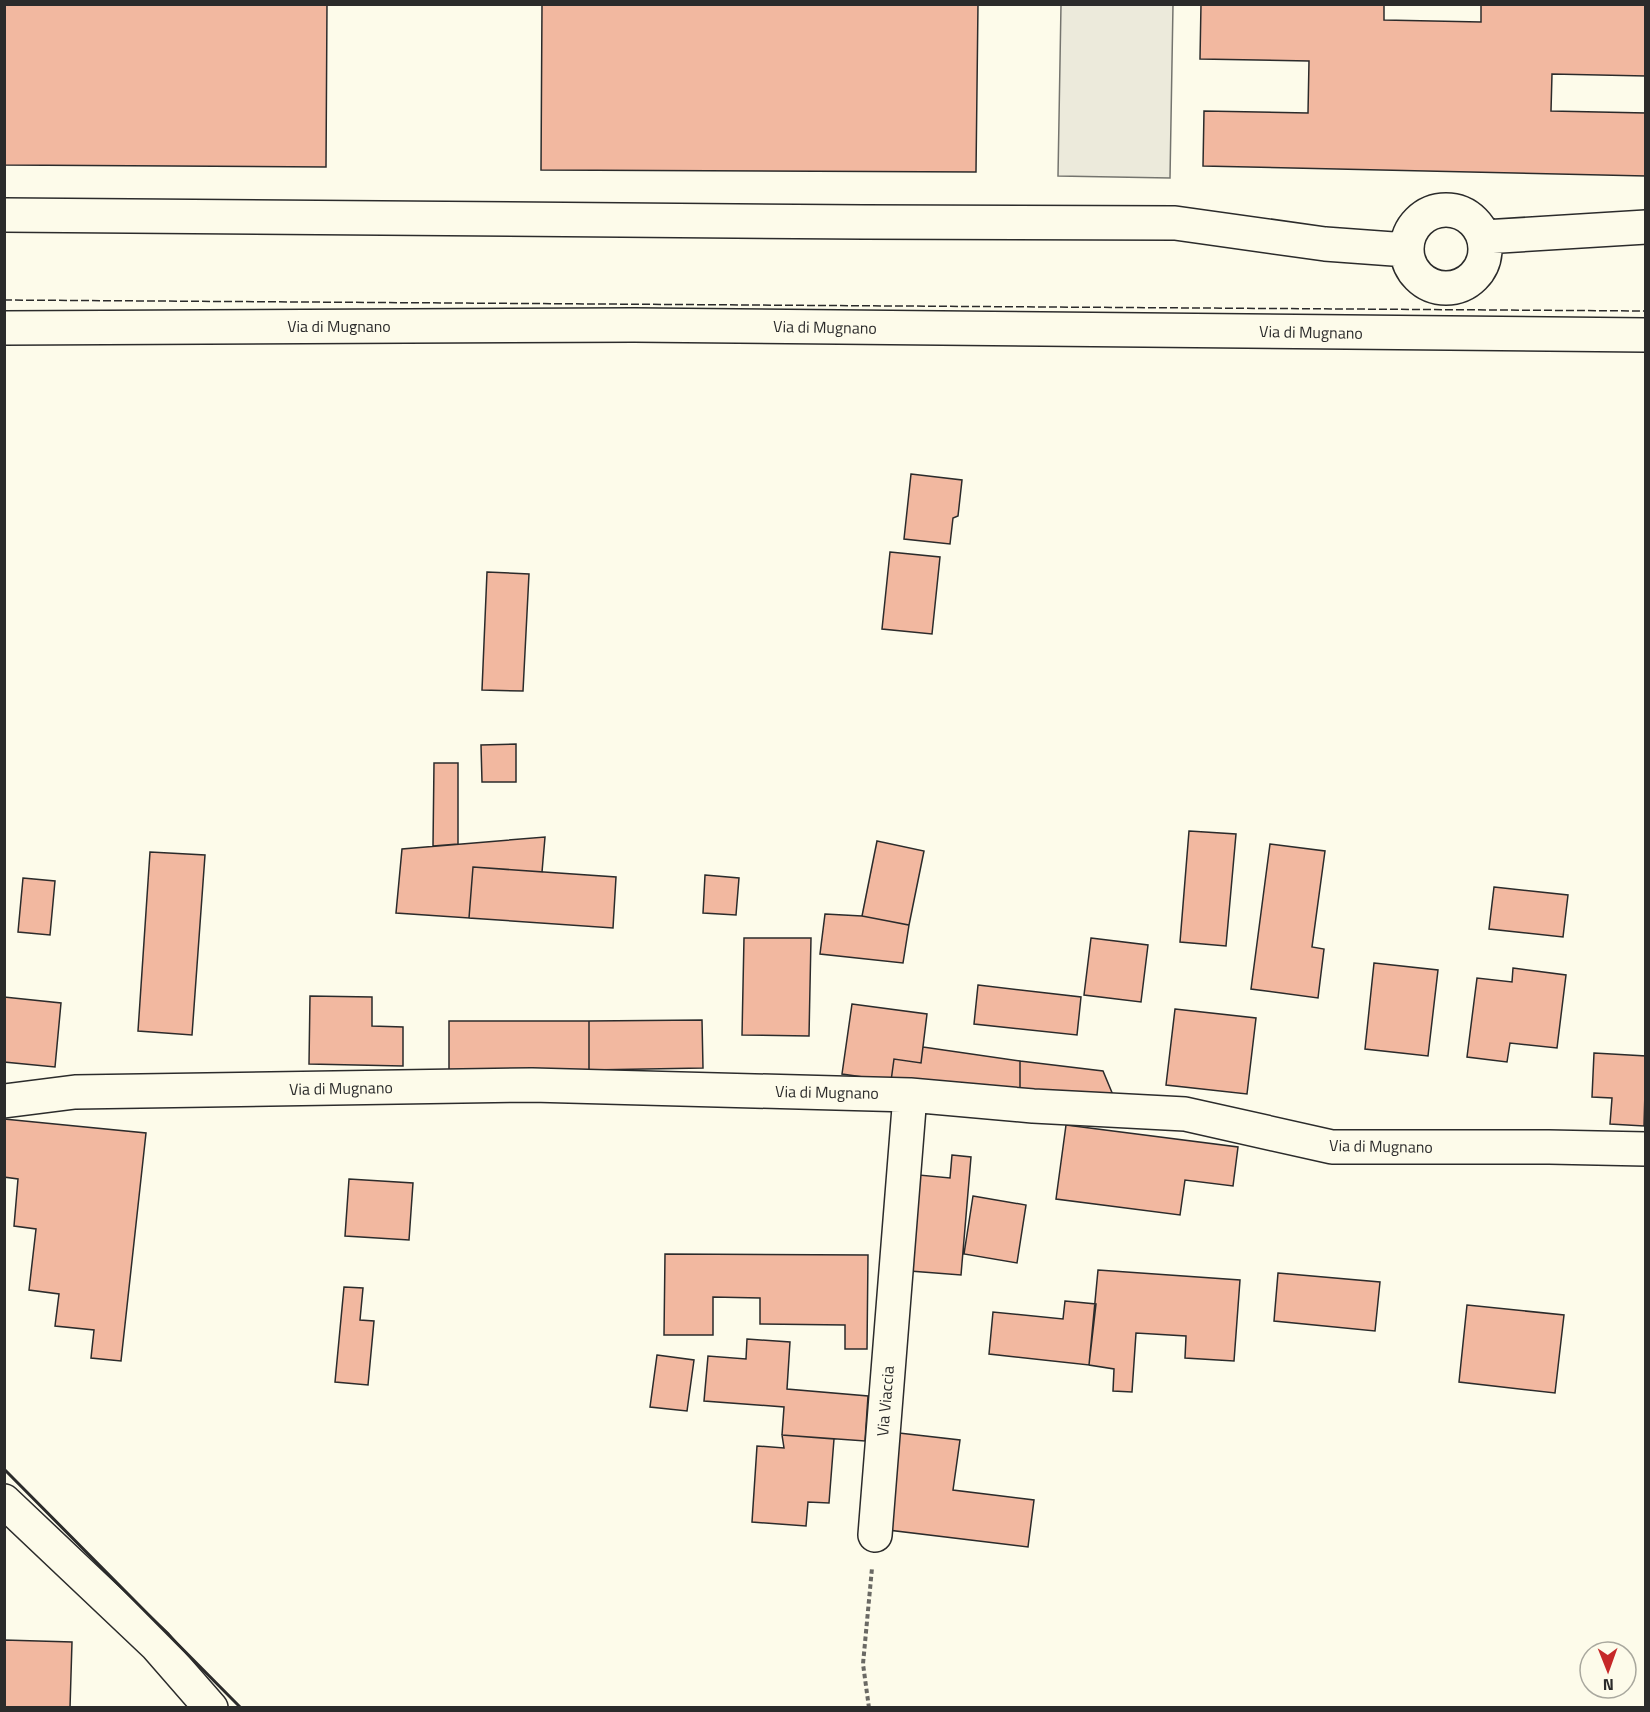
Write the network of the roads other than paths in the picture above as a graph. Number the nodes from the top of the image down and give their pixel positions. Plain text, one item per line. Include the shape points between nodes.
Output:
1 (4, 215) edge
2 (1646, 227) edge
3 (1484, 237) junction
4 (1407, 250) junction
5 (4, 328) edge
6 (1646, 335) edge
7 (910, 1095) junction
8 (4, 1101) edge
9 (1646, 1149) edge
10 (4, 1501) edge
11 (875, 1536) road end
12 (211, 1707) edge

1 - 4 street via 1175,223 1325,244
2 - 3 street
3 - 4 street via 1469,216 1437,210 1414,225
3 - 4 street via 1486,252 1482,266 1464,285 1449,288 1427,284 1416,275
5 - 6 street, Via di Mugnano via 634,325
7 - 8 street, Via di Mugnano via 532,1085 75,1092
7 - 9 street, Via di Mugnano via 1185,1114 1332,1147
7 - 11 street, Via Viaccia
10 - 12 street via 156,1646

